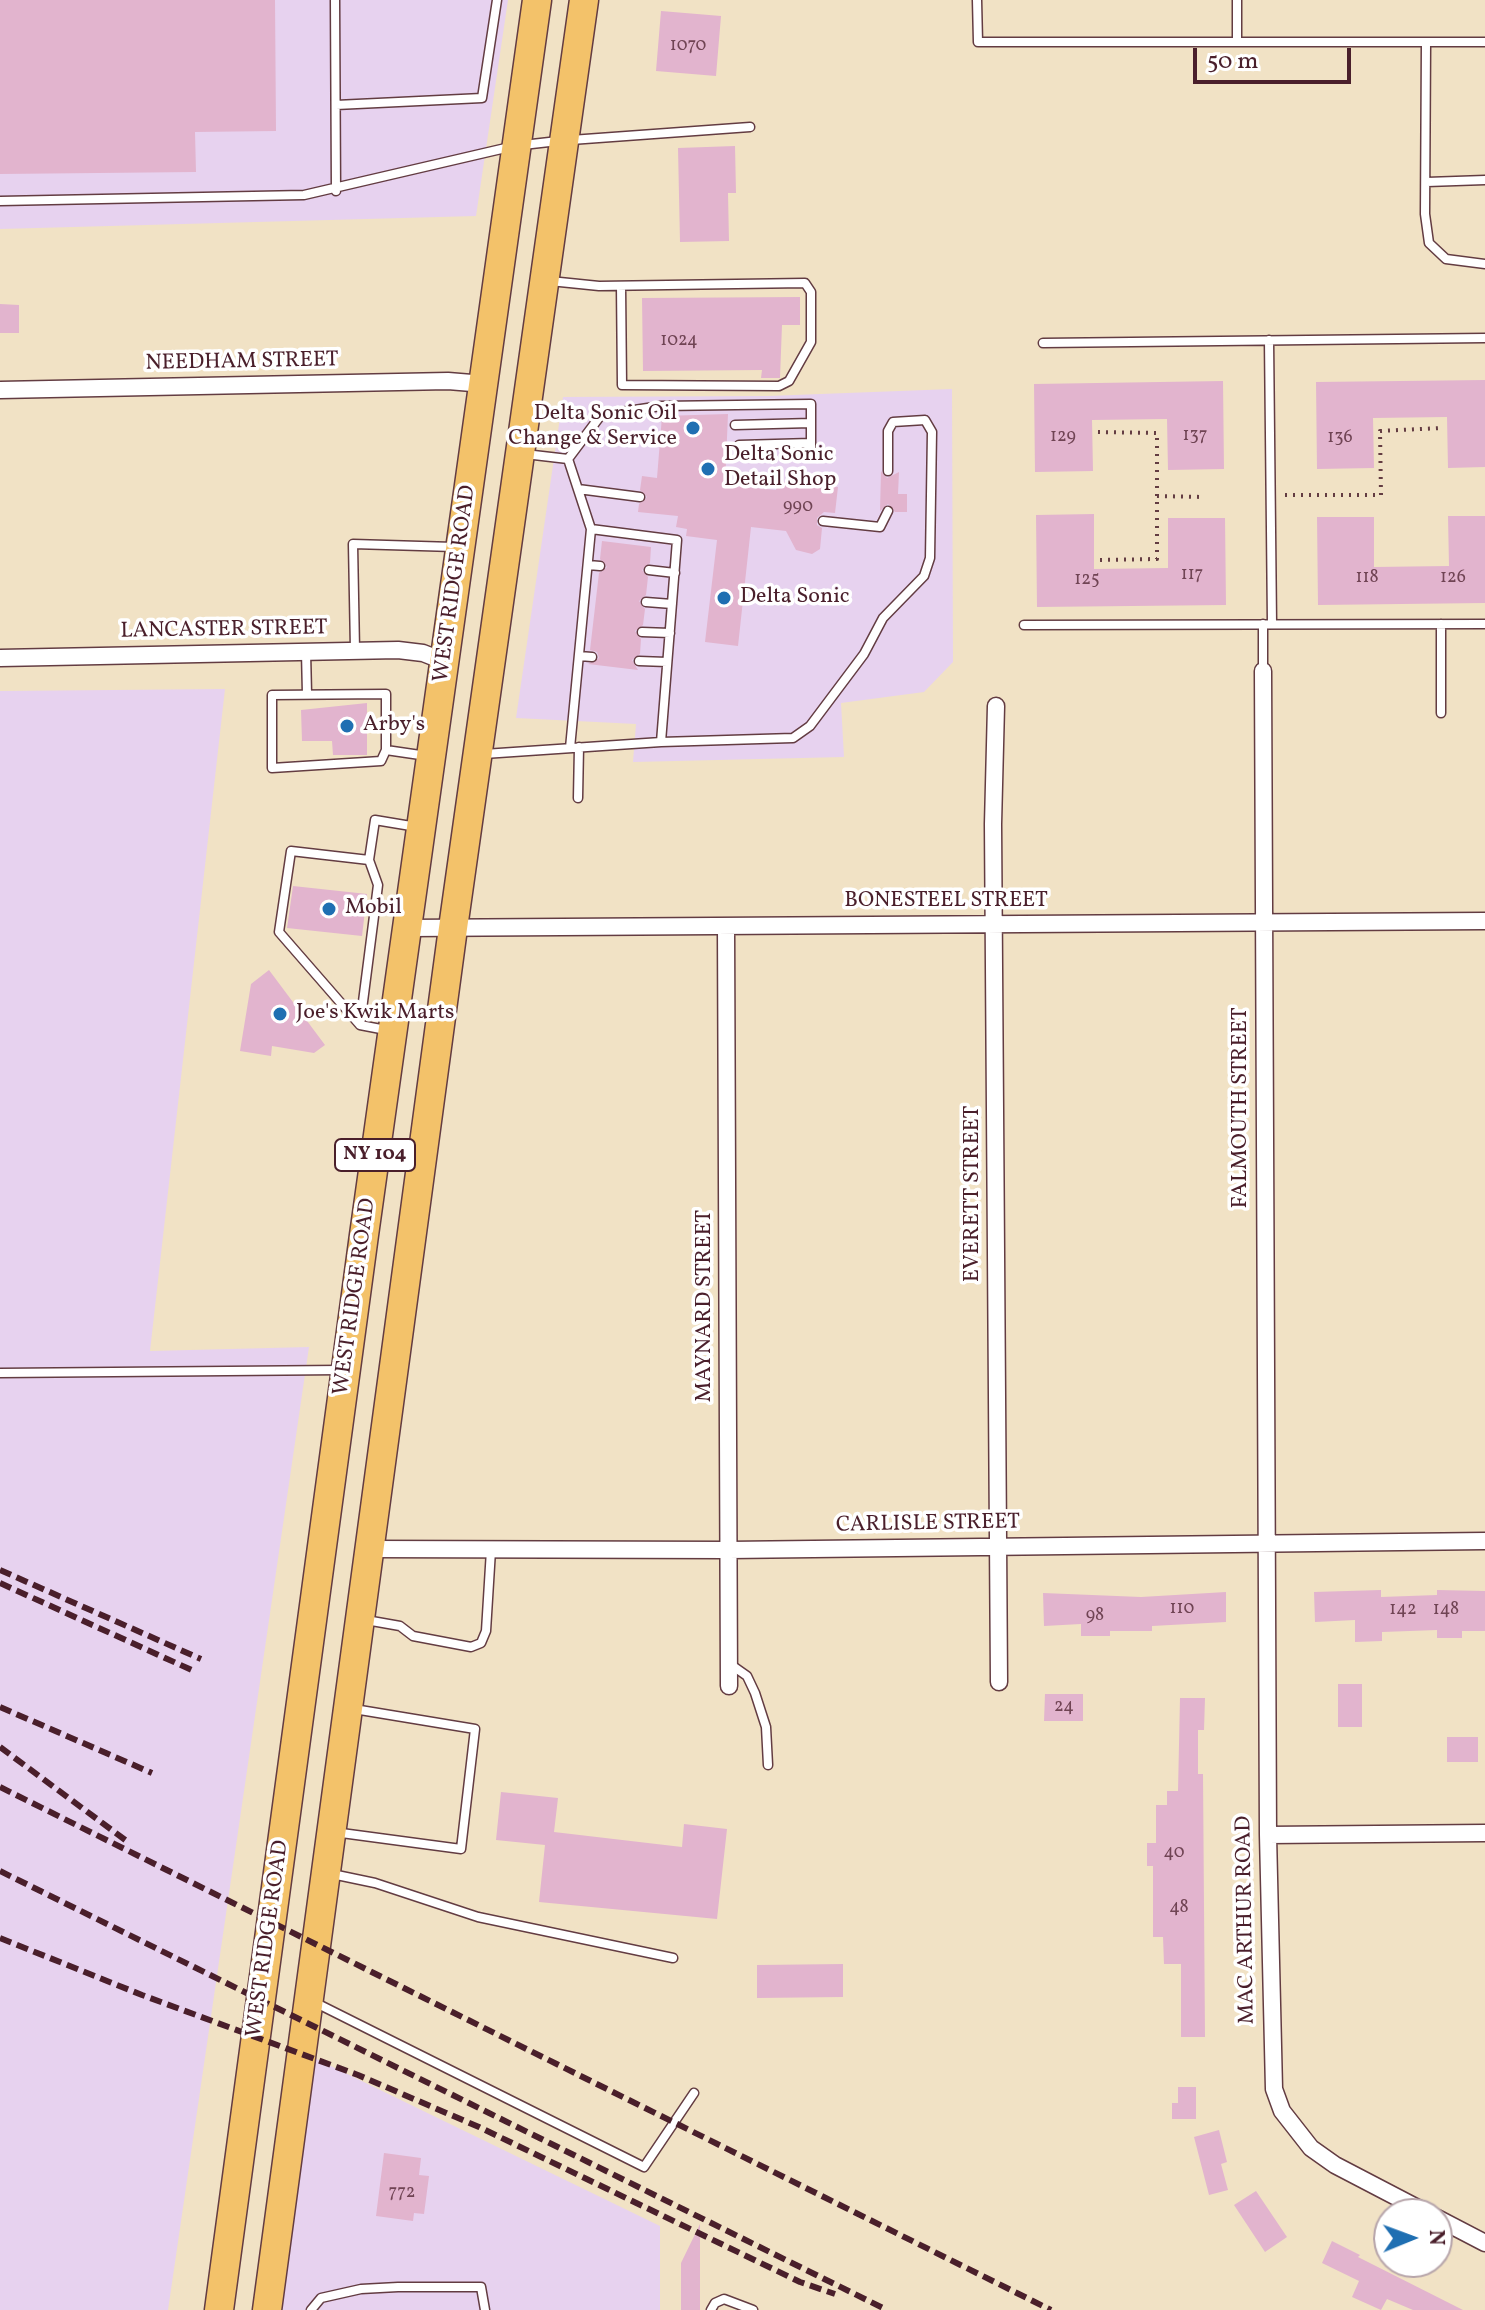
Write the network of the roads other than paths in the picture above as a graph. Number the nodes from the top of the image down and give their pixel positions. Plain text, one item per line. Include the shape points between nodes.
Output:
1 (335, 0) edge
2 (497, 0) edge
3 (537, 0) edge
4 (584, 0) edge
5 (977, 0) edge
6 (1237, 0) edge
7 (1237, 41) junction
8 (1485, 42) edge
9 (1426, 43) junction
10 (336, 105) junction
11 (750, 127) dead end
12 (565, 140) junction
13 (517, 146) junction
14 (1485, 180) edge
15 (1427, 182) junction
16 (336, 191) junction
17 (0, 201) edge
18 (1485, 264) edge
19 (545, 281) junction
20 (621, 286) junction
21 (1485, 338) edge
22 (1269, 340) junction
23 (1043, 343) dead end
24 (484, 384) junction
25 (0, 390) edge
26 (811, 423) junction
27 (735, 425) dead end
28 (739, 445) dead end
29 (520, 453) junction
30 (568, 459) junction
31 (888, 471) dead end
32 (578, 489) junction
33 (640, 497) dead end
34 (888, 511) dead end
35 (823, 521) dead end
36 (591, 529) junction
37 (461, 547) junction
38 (588, 565) junction
39 (600, 566) dead end
40 (649, 570) dead end
41 (675, 573) junction
42 (585, 597) junction
43 (597, 598) dead end
44 (646, 602) dead end
45 (672, 604) junction
46 (1268, 624) junction
47 (1441, 624) junction
48 (1485, 624) edge
49 (1024, 625) dead end
50 (582, 628) junction
51 (593, 628) dead end
52 (642, 632) dead end
53 (670, 633) junction
54 (355, 650) junction
55 (306, 652) junction
56 (579, 656) junction
57 (592, 657) dead end
58 (0, 658) edge
59 (639, 661) dead end
60 (446, 662) junction
61 (667, 662) junction
62 (1263, 671) joint
63 (307, 694) junction
64 (996, 706) dead end
65 (1441, 713) dead end
66 (661, 742) junction
67 (575, 748) junction
68 (386, 750) junction
69 (479, 755) junction
70 (432, 757) junction
71 (578, 798) dead end
72 (422, 828) junction
73 (369, 860) junction
74 (1485, 921) edge
75 (1263, 922) junction
76 (994, 924) junction
77 (726, 926) junction
78 (408, 928) junction
79 (453, 928) junction
80 (360, 1025) junction
81 (393, 1031) junction
82 (346, 1370) junction
83 (0, 1373) edge
84 (1485, 1541) edge
85 (1266, 1544) junction
86 (998, 1546) junction
87 (371, 1549) junction
88 (491, 1549) junction
89 (729, 1550) junction
90 (362, 1619) junction
91 (729, 1664) junction
92 (999, 1682) dead end
93 (729, 1686) dead end
94 (350, 1708) junction
95 (768, 1765) dead end
96 (332, 1832) junction
97 (1485, 1833) edge
98 (1268, 1835) junction
99 (327, 1873) junction
100 (673, 1958) dead end
101 (309, 2000) junction
102 (694, 2093) dead end
103 (1398, 2198) edge
104 (1453, 2226) edge
105 (1485, 2243) edge
106 (219, 2310) edge
107 (267, 2310) edge
108 (311, 2310) edge
109 (485, 2310) edge
110 (711, 2310) edge
111 (753, 2310) edge

1 - 10 lane
2 - 10 lane via 482,98
3 - 13 highway, WEST RIDGE ROAD / NY 104
4 - 12 highway, WEST RIDGE ROAD / NY 104
5 - 7 lane via 978,42
6 - 7 lane
7 - 9 lane
8 - 9 lane
9 - 15 lane
10 - 16 lane
11 - 12 lane
12 - 13 lane
12 - 19 highway, WEST RIDGE ROAD / NY 104
13 - 16 lane
13 - 24 highway, WEST RIDGE ROAD / NY 104
14 - 15 lane
15 - 18 lane via 1429,243 1446,259
16 - 17 lane via 283,197
19 - 20 lane
19 - 29 highway, WEST RIDGE ROAD / NY 104
20 - 20 lane via 622,385 779,386 789,381 811,342 811,292 805,283
21 - 22 lane
22 - 23 lane
22 - 46 lane
24 - 25 street, NEEDHAM STREET
24 - 37 highway, WEST RIDGE ROAD / NY 104
26 - 27 lane
26 - 28 lane via 811,448
26 - 30 lane via 811,404 661,406 601,415
29 - 30 lane
29 - 69 highway, WEST RIDGE ROAD / NY 104
30 - 32 lane
31 - 66 lane via 888,431 893,422 925,420 932,432 930,558 924,576 883,618 864,654 810,726 793,738
32 - 33 lane
32 - 36 lane
34 - 35 lane via 880,527
36 - 38 lane
36 - 41 lane via 677,540
37 - 54 lane via 353,544
37 - 60 highway, WEST RIDGE ROAD / NY 104
38 - 39 lane
38 - 42 lane
40 - 41 lane
41 - 45 lane
42 - 43 lane
42 - 50 lane
44 - 45 lane
45 - 53 lane
46 - 47 lane
46 - 49 lane
46 - 62 lane
47 - 48 lane
47 - 65 lane
50 - 51 lane
50 - 56 lane
52 - 53 lane
53 - 61 lane
54 - 55 street, LANCASTER STREET
54 - 60 street, LANCASTER STREET via 410,651
55 - 58 street, LANCASTER STREET
55 - 63 lane
56 - 57 lane
56 - 67 lane
59 - 61 lane
60 - 70 highway, WEST RIDGE ROAD / NY 104
61 - 66 lane
62 - 75 street, FALMOUTH STREET
63 - 68 lane via 386,694
63 - 68 lane via 272,695 272,768 381,761
64 - 76 street, EVERETT STREET
66 - 67 lane
67 - 69 lane
67 - 71 lane
68 - 70 lane
69 - 79 highway, WEST RIDGE ROAD / NY 104
70 - 72 highway, WEST RIDGE ROAD / NY 104
72 - 73 lane via 375,820
72 - 78 highway, WEST RIDGE ROAD / NY 104
73 - 80 lane via 378,885
73 - 80 lane via 291,851 279,932
74 - 75 street, BONESTEEL STREET
75 - 76 street, BONESTEEL STREET
75 - 85 street, FALMOUTH STREET
76 - 77 street, BONESTEEL STREET
76 - 86 street, EVERETT STREET
77 - 79 street, BONESTEEL STREET
77 - 89 street, MAYNARD STREET
78 - 79 street, BONESTEEL STREET
78 - 81 highway, WEST RIDGE ROAD / NY 104
79 - 87 highway, WEST RIDGE ROAD / NY 104
80 - 81 lane
81 - 82 highway, WEST RIDGE ROAD / NY 104
82 - 83 lane
82 - 106 highway, WEST RIDGE ROAD / NY 104
84 - 85 street, CARLISLE STREET
85 - 86 street, CARLISLE STREET
85 - 98 street, MAC ARTHUR ROAD
86 - 89 street, CARLISLE STREET
86 - 92 street, EVERETT STREET
87 - 88 street, CARLISLE STREET
87 - 90 highway, WEST RIDGE ROAD / NY 104
88 - 89 street, CARLISLE STREET
88 - 90 lane via 481,1643 471,1647 413,1636 400,1626
89 - 91 street, MAYNARD STREET
90 - 94 highway, WEST RIDGE ROAD / NY 104
91 - 93 street, MAYNARD STREET
91 - 95 lane via 747,1676 755,1693 766,1727
94 - 96 highway, WEST RIDGE ROAD / NY 104
94 - 96 lane via 475,1729 461,1849
96 - 99 highway, WEST RIDGE ROAD / NY 104
97 - 98 street
98 - 103 street, MAC ARTHUR ROAD via 1274,2089 1282,2111 1311,2148
99 - 100 lane via 478,1917
99 - 101 highway, WEST RIDGE ROAD / NY 104
101 - 102 lane via 644,2167
101 - 107 highway, WEST RIDGE ROAD / NY 104
104 - 105 street
108 - 109 lane via 321,2298 361,2289 481,2287
110 - 111 lane via 724,2299

